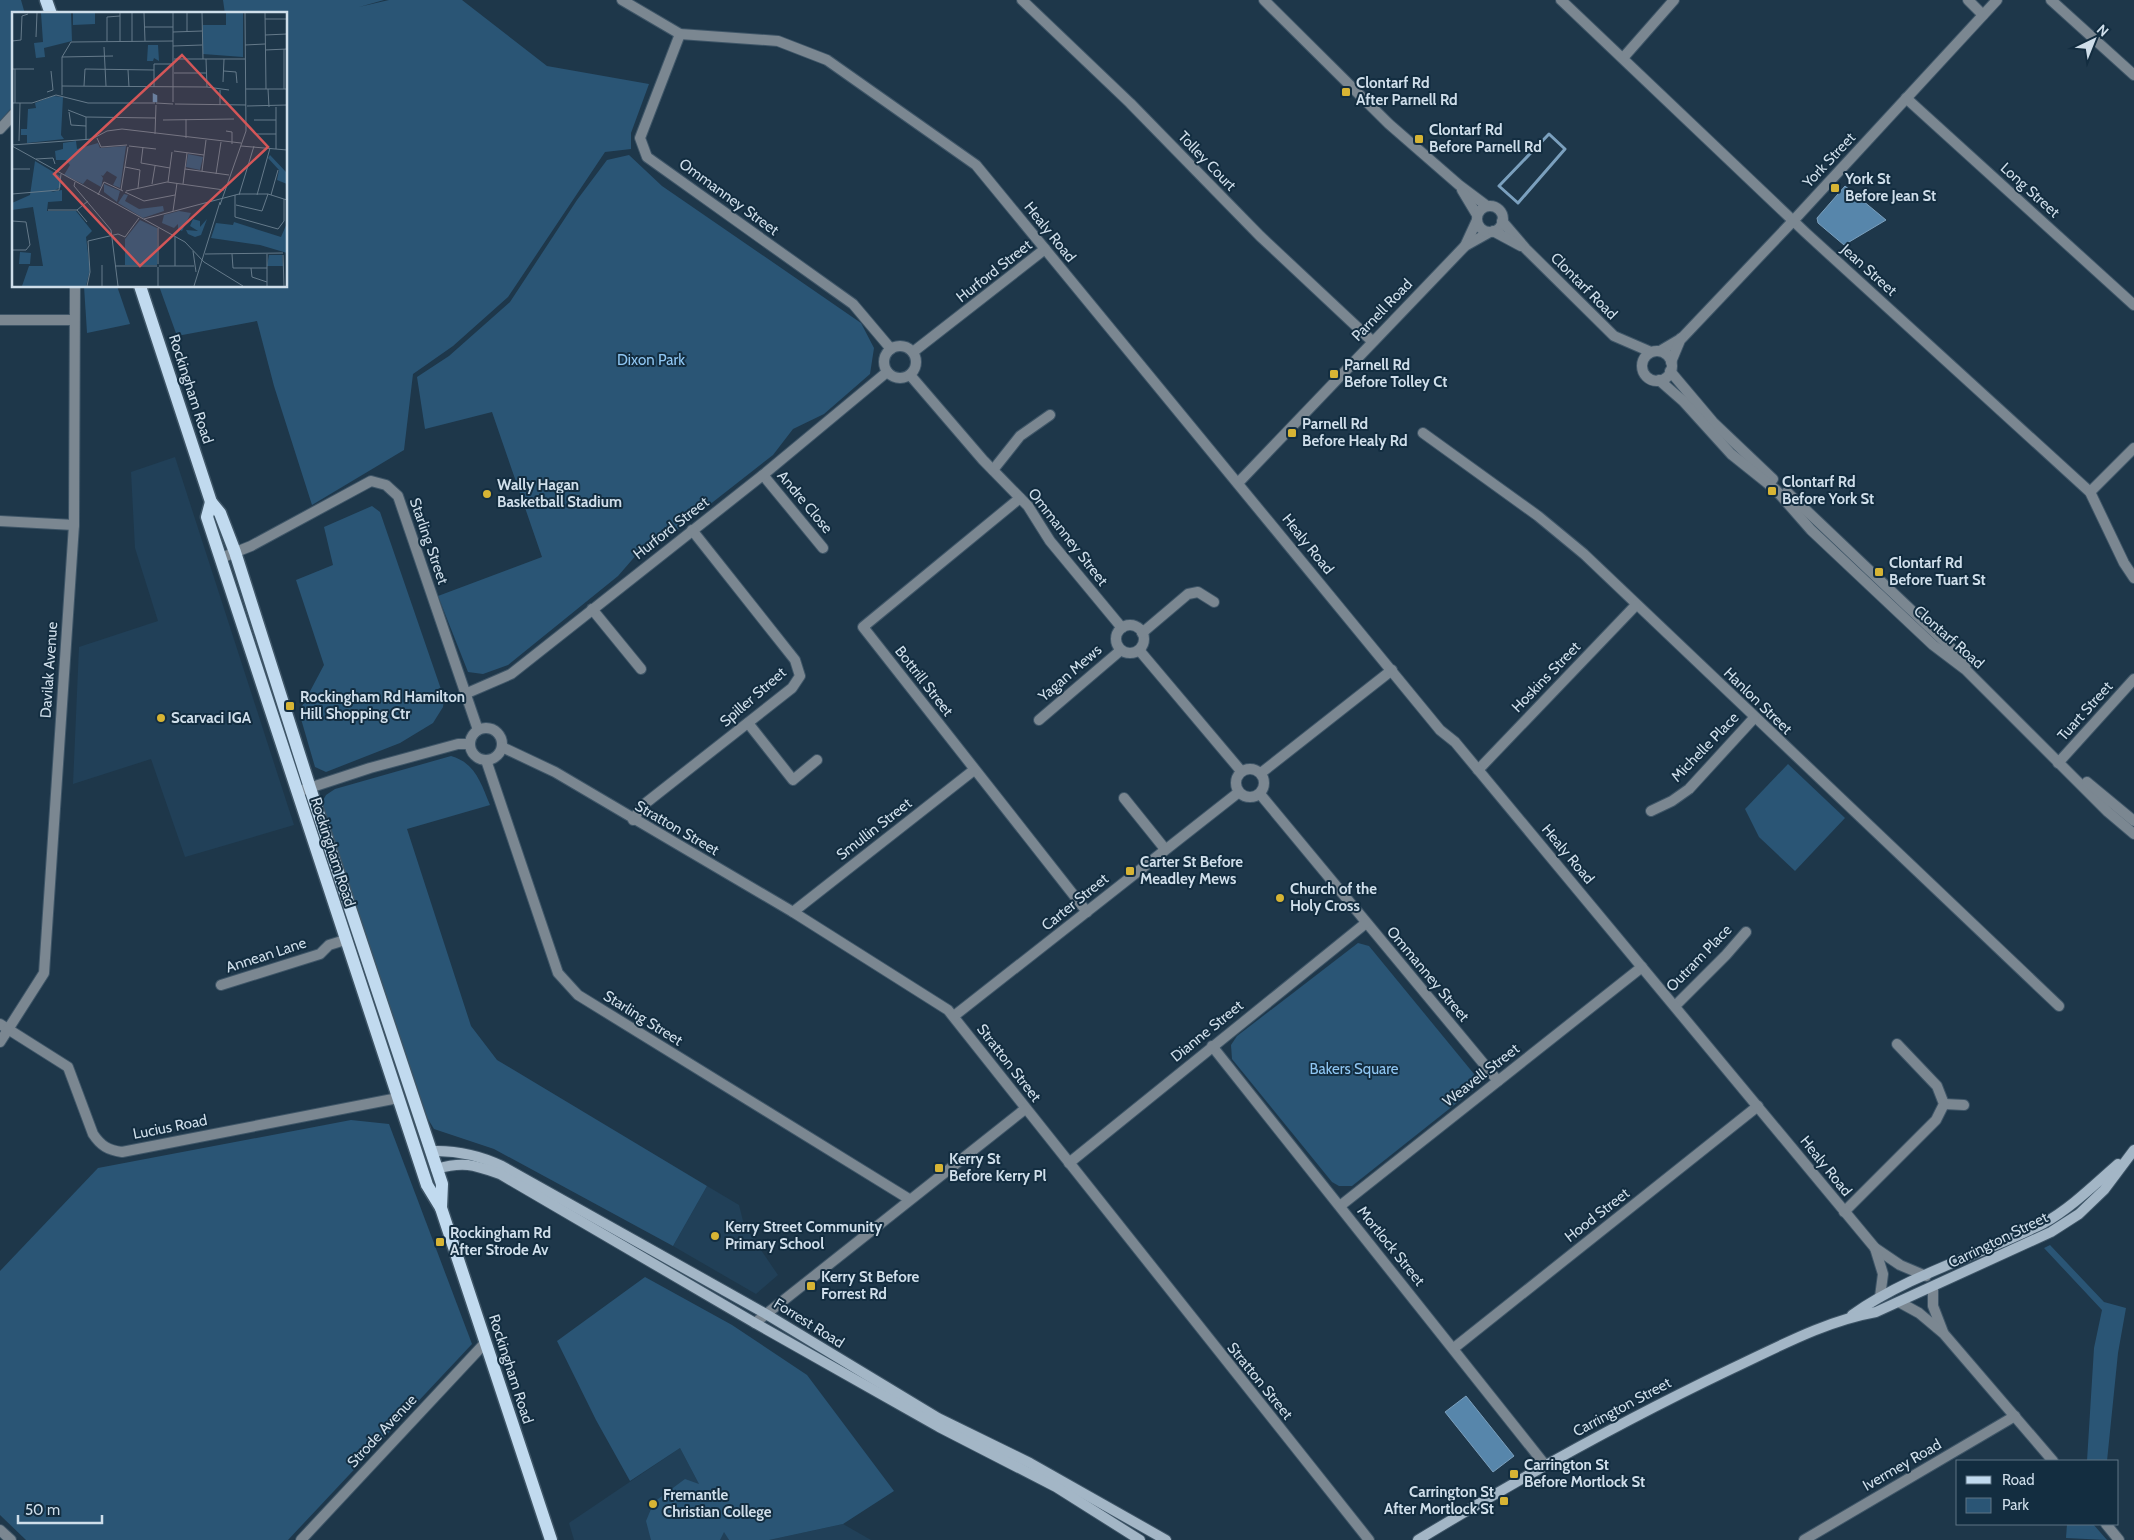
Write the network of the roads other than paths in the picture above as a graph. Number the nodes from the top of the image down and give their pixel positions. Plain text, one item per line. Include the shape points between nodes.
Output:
1 (46, 0) edge
2 (622, 0) edge
3 (1022, 0) edge
4 (1264, 0) edge
5 (1561, 0) edge
6 (1674, 0) edge
7 (1968, 0) edge
8 (1997, 0) edge
9 (2051, 0) edge
10 (50, 12) edge
11 (1984, 15) junction
12 (680, 34) junction
13 (1623, 58) junction
14 (2134, 75) edge
15 (1906, 98) junction
16 (12, 116) edge
17 (0, 129) edge
18 (1459, 184) junction
19 (1488, 206) junction
20 (1477, 218) junction
21 (1502, 221) junction
22 (1793, 221) junction
23 (1491, 232) junction
24 (1465, 246) junction
25 (1045, 249) junction
26 (1526, 249) junction
27 (75, 288) edge
28 (141, 288) edge
29 (2134, 305) edge
30 (0, 320) edge
31 (74, 320) junction
32 (1682, 338) junction
33 (1372, 341) junction
34 (1623, 341) junction
35 (891, 348) junction
36 (913, 352) junction
37 (1656, 352) junction
38 (1642, 363) junction
39 (1671, 367) junction
40 (887, 372) junction
41 (910, 375) junction
42 (1659, 380) junction
43 (1050, 414) dead end
44 (1423, 433) dead end
45 (2134, 448) edge
46 (993, 470) junction
47 (763, 475) junction
48 (1238, 483) junction
49 (2090, 492) junction
50 (1020, 498) junction
51 (211, 502) junction
52 (0, 521) edge
53 (74, 525) junction
54 (692, 530) junction
55 (823, 548) dead end
56 (235, 552) junction
57 (220, 558) junction
58 (2134, 578) edge
59 (1214, 602) dead end
60 (1636, 605) junction
61 (592, 609) junction
62 (1122, 628) junction
63 (1142, 632) junction
64 (1121, 650) junction
65 (1139, 650) junction
66 (641, 669) dead end
67 (1392, 670) junction
68 (2134, 679) edge
69 (465, 694) junction
70 (1754, 718) junction
71 (1039, 720) dead end
72 (748, 723) junction
73 (478, 730) junction
74 (470, 744) junction
75 (502, 748) junction
76 (486, 760) junction
77 (818, 760) dead end
78 (2060, 761) junction
79 (974, 770) junction
80 (1478, 770) junction
81 (1241, 771) junction
82 (1261, 773) junction
83 (310, 788) junction
84 (297, 792) junction
85 (1239, 792) junction
86 (1260, 794) junction
87 (1124, 798) dead end
88 (1651, 811) dead end
89 (633, 820) junction
90 (2134, 821) edge
91 (2134, 834) edge
92 (1165, 849) junction
93 (793, 912) junction
94 (1087, 912) junction
95 (1366, 923) junction
96 (1746, 932) dead end
97 (345, 940) junction
98 (1642, 967) junction
99 (221, 985) dead end
100 (1675, 1006) junction
101 (2059, 1006) dead end
102 (954, 1016) junction
103 (5, 1027) edge
104 (0, 1042) edge
105 (1897, 1044) dead end
106 (1212, 1046) junction
107 (1498, 1081) junction
108 (398, 1098) junction
109 (1944, 1104) junction
110 (1964, 1105) dead end
111 (1758, 1106) junction
112 (1024, 1109) junction
113 (2134, 1150) edge
114 (431, 1151) junction
115 (1068, 1163) junction
116 (436, 1169) junction
117 (909, 1199) junction
118 (1340, 1206) junction
119 (441, 1208) junction
120 (1844, 1212) junction
121 (1875, 1248) junction
122 (1926, 1276) junction
123 (1933, 1288) junction
124 (1880, 1297) junction
125 (1899, 1302) junction
126 (766, 1314) junction
127 (1849, 1317) junction
128 (755, 1323) junction
129 (1944, 1334) junction
130 (486, 1344) junction
131 (1454, 1348) junction
132 (2015, 1416) junction
133 (2052, 1460) edge
134 (1546, 1466) junction
135 (2107, 1525) edge
136 (0, 1530) edge
137 (11, 1540) edge
138 (301, 1540) edge
139 (551, 1540) edge
140 (1140, 1540) edge
141 (1166, 1540) edge
142 (1368, 1540) edge
143 (1418, 1540) edge
144 (1804, 1540) edge
145 (2119, 1540) edge

1 - 10 main road
2 - 12 street, Healy Road
3 - 33 street, Tolley Court via 1130,103 1260,236
4 - 18 street via 1389,124
5 - 13 street, Jean Street
6 - 13 street
7 - 11 street
8 - 11 street, York Street
9 - 14 street
11 - 15 street, York Street
12 - 25 street, Healy Road via 778,41 827,60 976,165
12 - 35 street, Ommanney Street via 640,138 647,157 853,304
13 - 22 street, Jean Street
15 - 22 street, York Street
15 - 29 street, Long Street
16 - 17 street
18 - 19 street
18 - 20 street
19 - 20 street via 1481,208
19 - 21 street via 1499,210
20 - 23 street via 1480,228
20 - 24 street, Parnell Road
21 - 23 street via 1499,228
21 - 26 street, Clontarf Road
22 - 32 street, York Street
22 - 49 street, Jean Street
23 - 24 street, Parnell Road
23 - 26 street, Clontarf Road
24 - 33 street, Parnell Road
25 - 36 street, Hurford Street
25 - 48 street, Healy Road
26 - 34 street, Clontarf Road via 1606,329
27 - 31 street, Davilak Avenue
28 - 51 main road, Rockingham Road
30 - 31 street
31 - 53 street, Davilak Avenue
32 - 37 street, York Street
32 - 39 street, York Street
33 - 48 street, Parnell Road
34 - 37 street, Clontarf Road
34 - 38 street, Clontarf Road
35 - 36 street via 906,347
35 - 40 street via 885,355
36 - 41 street via 916,368
37 - 38 street via 1646,356
37 - 39 street via 1666,354
38 - 42 street via 1648,377
39 - 42 street via 1666,377
39 - 78 street, Clontarf Road via 1713,422 1975,670
40 - 41 street via 894,377
40 - 47 street, Hurford Street
41 - 46 street, Ommanney Street
42 - 78 street, Clontarf Road via 1683,401 1731,454 1776,490 1817,536 1933,645 1966,670
43 - 46 street via 1020,436
44 - 60 street, Hanlon Street via 1538,516 1584,554
45 - 49 street
46 - 50 street, Ommanney Street
47 - 54 street, Hurford Street
47 - 55 street, Andre Close
48 - 67 street, Healy Road
49 - 58 street, Jean Street
50 - 62 street, Ommanney Street via 1050,542
50 - 79 street, Bottrill Street via 863,627
51 - 56 main road, Rockingham Road via 220,512
51 - 57 main road, Rockingham Road via 207,517
52 - 53 street
53 - 103 street, Davilak Avenue via 44,973
54 - 61 street, Hurford Street
54 - 72 street, Spiller Street via 795,660 800,676 792,688
56 - 57 street, Starling Street
56 - 69 street, Starling Street via 371,481 386,485 398,496
56 - 83 main road, Rockingham Road
57 - 84 main road, Rockingham Road
59 - 63 street via 1198,592 1188,594
60 - 70 street, Hanlon Street
60 - 80 street, Hoskins Street
61 - 66 street
61 - 69 street, Hurford Street via 511,674
62 - 63 street via 1129,625
62 - 64 street via 1117,635
63 - 65 street via 1143,645
64 - 65 street via 1133,653
64 - 71 street, Yagan Mews
65 - 81 street
67 - 80 street, Healy Road via 1440,730 1455,742
67 - 82 street
68 - 78 street, Tuart Street
69 - 73 street, Starling Street
70 - 88 street, Michelle Place via 1689,789
70 - 101 street, Hanlon Street
72 - 77 street via 792,780
72 - 89 street, Spiller Street via 642,806
73 - 74 street
73 - 75 street via 488,727 498,732
74 - 76 street via 473,753
74 - 83 street via 458,744
75 - 76 street via 496,756
75 - 89 street, Stratton Street via 555,772
76 - 117 street, Starling Street via 558,973 578,995
78 - 90 street, Clontarf Road
78 - 91 street, Clontarf Road via 2108,812
79 - 93 street, Smullin Street
79 - 94 street, Bottrill Street
80 - 98 street, Healy Road
81 - 82 street via 1251,768
81 - 85 street via 1236,781
82 - 86 street via 1265,784
83 - 84 street
83 - 114 main road, Rockingham Road
84 - 97 main road, Rockingham Road
85 - 86 street via 1249,798
85 - 92 street, Carter Street
86 - 95 street, Ommanney Street
87 - 92 street
89 - 93 street, Stratton Street
92 - 94 street, Carter Street
93 - 102 street, Stratton Street
94 - 102 street, Carter Street
95 - 106 street, Dianne Street
95 - 107 street, Ommanney Street
96 - 100 street, Outram Place
97 - 99 street, Annean Lane via 329,944 320,954
97 - 108 main road, Rockingham Road
98 - 100 street, Healy Road
98 - 107 street, Weavell Street
100 - 111 street, Healy Road
102 - 112 street, Stratton Street
103 - 104 street, Davilak Avenue
103 - 108 street, Lucius Road via 68,1067 93,1134 98,1142 113,1151 122,1152
105 - 109 street via 1937,1086
106 - 115 street, Dianne Street
106 - 118 street, Mortlock Street
107 - 118 street, Weavell Street
108 - 119 main road, Rockingham Road via 427,1186
109 - 110 street
109 - 120 street via 1936,1120
111 - 120 street, Healy Road
111 - 131 street, Hood Street
112 - 115 street, Stratton Street
112 - 117 street
113 - 122 main road, Carrington Street via 2057,1215
113 - 123 main road, Carrington Street via 2104,1190 2079,1214 2051,1232
114 - 116 main road, Rockingham Road
114 - 126 main road, Forrest Road via 470,1154 502,1166
115 - 142 street, Stratton Street
116 - 119 main road, Rockingham Road via 442,1184
116 - 128 main road, Forrest Road via 460,1163 500,1174
117 - 126 street
118 - 131 street, Mortlock Street
119 - 130 main road, Rockingham Road
120 - 121 street, Healy Road
121 - 122 street, Healy Road via 1900,1265
121 - 124 street, Healy Road via 1883,1274
122 - 124 main road, Carrington Street
123 - 125 main road, Carrington Street
123 - 129 street via 1933,1306
124 - 127 main road, Carrington Street
125 - 127 main road, Carrington Street via 1876,1312
125 - 129 street via 1918,1312
126 - 128 street
126 - 141 main road, Forrest Road via 938,1418 1030,1463
127 - 134 main road, Carrington Street via 1787,1342 1662,1402
128 - 140 main road, Forrest Road via 939,1427 1056,1487
129 - 132 street
130 - 138 street, Strode Avenue
130 - 139 main road, Rockingham Road
131 - 134 street, Mortlock Street
132 - 133 street
132 - 144 street, Ivermey Road
134 - 143 main road, Carrington Street
135 - 145 street
136 - 137 street

